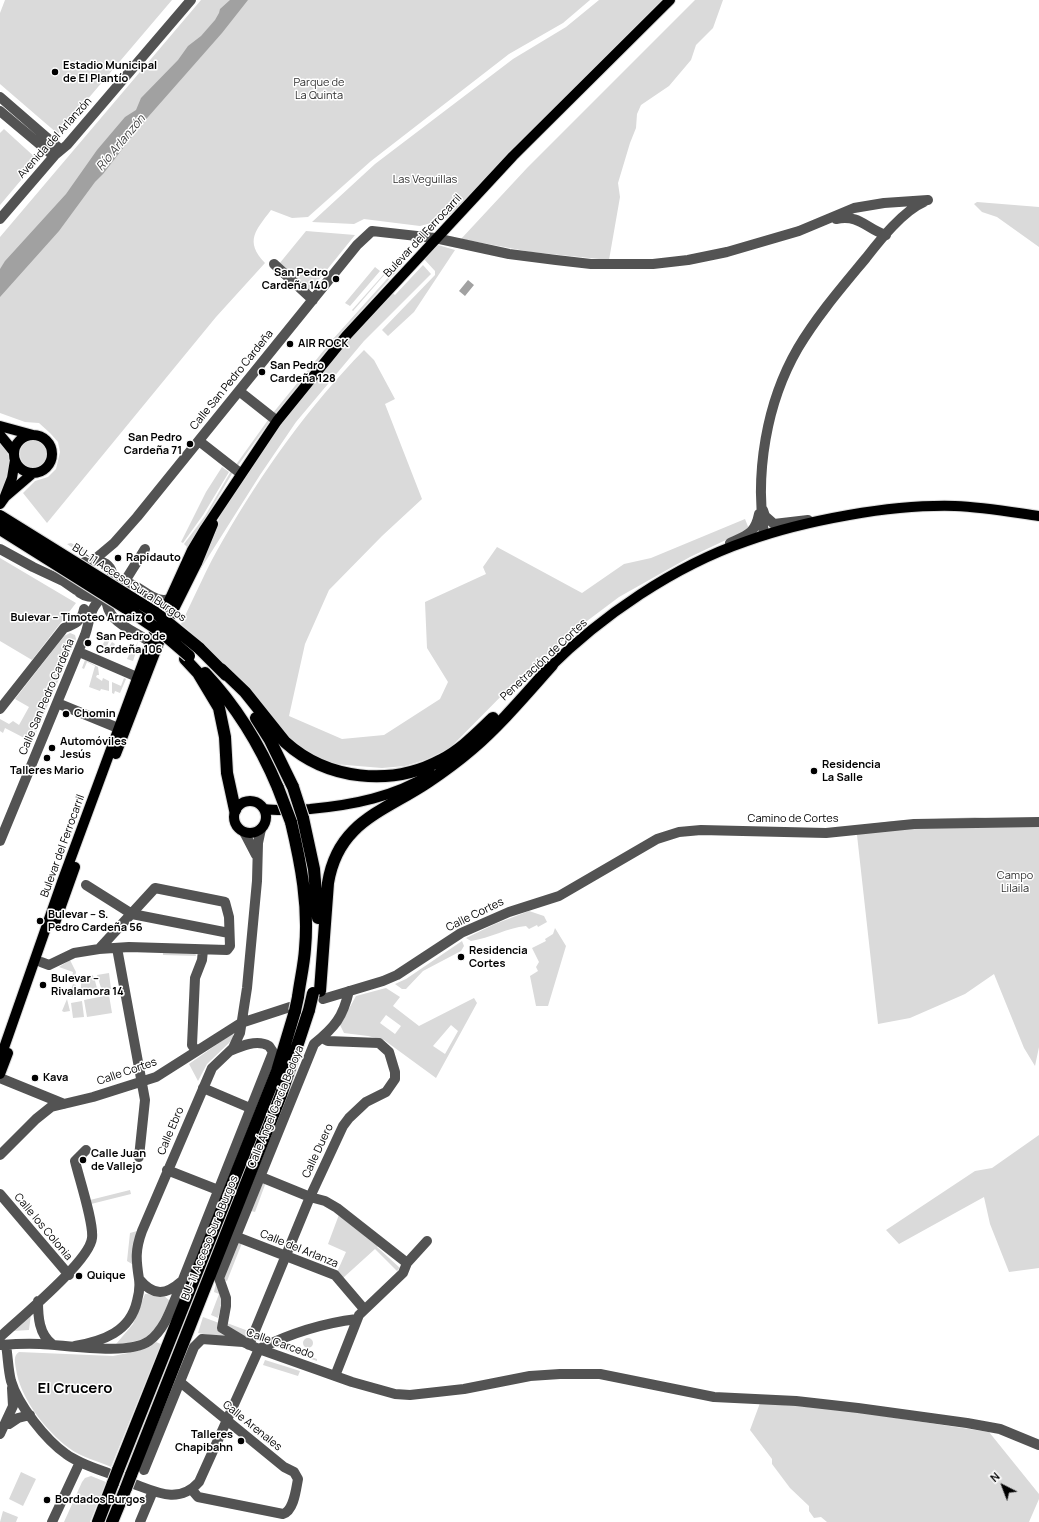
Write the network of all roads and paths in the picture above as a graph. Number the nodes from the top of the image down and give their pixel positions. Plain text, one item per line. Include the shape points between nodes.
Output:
1 (191, 0) edge
2 (670, 0) edge
3 (0, 97) edge
4 (0, 111) edge
5 (57, 152) junction
6 (892, 202) junction
7 (0, 219) edge
8 (900, 220) junction
9 (822, 222) junction
10 (872, 229) junction
11 (886, 235) junction
12 (435, 238) junction
13 (874, 248) junction
14 (274, 264) dead end
15 (313, 300) junction
16 (239, 391) junction
17 (277, 421) junction
18 (0, 426) edge
19 (0, 435) edge
20 (33, 435) junction
21 (199, 441) junction
22 (15, 456) junction
23 (33, 473) junction
24 (240, 474) junction
25 (3, 500) edge
26 (760, 504) junction
27 (218, 509) junction
28 (0, 516) edge
29 (1039, 516) edge
30 (828, 519) junction
31 (0, 529) edge
32 (764, 535) junction
33 (114, 543) junction
34 (0, 549) edge
35 (145, 549) dead end
36 (95, 559) junction
37 (197, 563) junction
38 (696, 564) junction
39 (108, 566) junction
40 (76, 567) junction
41 (46, 573) junction
42 (125, 581) junction
43 (77, 591) junction
44 (107, 591) junction
45 (169, 598) junction
46 (84, 609) junction
47 (88, 628) junction
48 (150, 642) junction
49 (79, 652) junction
50 (187, 658) junction
51 (552, 665) junction
52 (221, 669) junction
53 (134, 675) junction
54 (57, 703) junction
55 (134, 708) junction
56 (0, 709) edge
57 (118, 728) junction
58 (235, 810) junction
59 (265, 814) junction
60 (1039, 822) edge
61 (261, 829) junction
62 (244, 832) junction
63 (657, 839) joint
64 (0, 841) edge
65 (257, 858) junction
66 (86, 885) dead end
67 (132, 914) junction
68 (229, 932) junction
69 (117, 948) junction
70 (99, 950) junction
71 (203, 950) junction
72 (45, 964) junction
73 (349, 991) junction
74 (316, 1000) junction
75 (292, 1009) junction
76 (240, 1023) junction
77 (322, 1038) junction
78 (254, 1044) junction
79 (240, 1047) joint
80 (196, 1051) junction
81 (230, 1051) junction
82 (0, 1059) edge
83 (0, 1074) edge
84 (0, 1078) edge
85 (142, 1082) junction
86 (203, 1088) junction
87 (43, 1096) junction
88 (64, 1104) junction
89 (250, 1108) junction
90 (43, 1112) junction
91 (86, 1150) dead end
92 (0, 1155) edge
93 (139, 1157) dead end
94 (168, 1170) junction
95 (261, 1177) junction
96 (218, 1190) junction
97 (0, 1194) edge
98 (310, 1197) junction
99 (237, 1237) junction
100 (427, 1241) dead end
101 (286, 1256) junction
102 (408, 1263) junction
103 (69, 1275) junction
104 (139, 1279) junction
105 (183, 1279) junction
106 (150, 1290) junction
107 (138, 1297) junction
108 (38, 1301) junction
109 (364, 1309) junction
110 (357, 1319) junction
111 (41, 1326) junction
112 (2, 1343) edge
113 (30, 1344) junction
114 (52, 1344) junction
115 (250, 1345) junction
116 (75, 1346) junction
117 (335, 1376) junction
118 (12, 1382) junction
119 (180, 1382) junction
120 (22, 1405) junction
121 (12, 1409) junction
122 (30, 1415) junction
123 (228, 1422) junction
124 (9, 1424) junction
125 (0, 1434) edge
126 (1039, 1445) edge
127 (67, 1455) junction
128 (80, 1462) junction
129 (95, 1468) junction
130 (144, 1470) dead end
131 (113, 1475) junction
132 (72, 1478) junction
133 (130, 1482) junction
134 (192, 1490) junction
135 (154, 1491) junction
136 (52, 1522) edge
137 (98, 1522) edge
138 (112, 1522) edge
139 (140, 1522) edge

1 - 5 street, Avenida del Arlanzón via 67,145
2 - 12 main road, Bulevar del Ferrocarril via 524,145
3 - 5 street
4 - 5 street via 50,153
5 - 7 street, Avenida del Arlanzón
6 - 8 street via 898,209
6 - 8 street via 928,200 914,207
6 - 9 street via 854,208
8 - 11 street
9 - 10 street via 848,218 861,221
9 - 12 street via 727,252 653,264 591,264 556,260 509,254
10 - 11 street
10 - 13 street
11 - 13 street
12 - 15 street, Calle San Pedro Cardeña via 375,230 369,232
12 - 17 main road, Bulevar del Ferrocarril via 346,336
13 - 26 street via 808,332 791,361 768,428 761,472
14 - 15 street
15 - 16 street, Calle San Pedro Cardeña
16 - 17 street
16 - 21 street, Calle San Pedro Cardeña
17 - 24 main road, Bulevar del Ferrocarril
18 - 20 main road
19 - 22 main road
20 - 22 main road via 21,440
20 - 23 main road via 48,442 52,453 48,465 42,471
21 - 24 street
21 - 33 street, Calle San Pedro Cardeña
22 - 23 main road via 24,470
22 - 25 main road via 12,478
23 - 25 main road
24 - 27 main road, Bulevar del Ferrocarril
26 - 30 street via 765,516 774,524
26 - 32 street
26 - 38 street via 757,524 750,534 716,550
27 - 37 main road, Bulevar del Ferrocarril
27 - 45 main road, Bulevar del Ferrocarril via 192,550
28 - 52 highway, BU-11 Acceso Sur a Burgos, bridge via 156,613 200,648
29 - 30 main road, Penetración de Cortes via 983,508 933,506 872,511
30 - 32 main road, Penetración de Cortes
31 - 50 highway, bridge via 123,607 131,617
32 - 38 main road, Penetración de Cortes
33 - 36 street, Calle San Pedro Cardeña
33 - 39 street, Calle San Pedro Cardeña
34 - 41 street
35 - 42 street
36 - 39 street
36 - 40 street via 86,560
37 - 45 street via 178,594
37 - 55 main road, Bulevar del Ferrocarril via 165,627
38 - 51 main road, Penetración de Cortes via 640,595 610,616
39 - 44 street via 113,575
40 - 41 street
40 - 43 street via 72,580
41 - 43 street
42 - 44 street via 117,582
42 - 45 street via 157,599
43 - 44 street via 91,598
43 - 46 street
44 - 47 street, Calle San Pedro Cardeña via 92,609
44 - 48 street via 106,606 112,617
45 - 48 main road, Bulevar del Ferrocarril
46 - 47 street
46 - 56 street via 81,619 64,628
47 - 49 street, Calle San Pedro Cardeña
48 - 53 main road, Bulevar del Ferrocarril
48 - 55 street, Bulevar del Ferrocarril via 153,645 152,652 133,701
49 - 53 street
49 - 54 street, Calle San Pedro Cardeña
50 - 58 highway via 219,708 225,737 227,773
50 - 75 highway, BU-11 Acceso Sur a Burgos, bridge via 220,689 250,732 261,750 291,822 306,906 305,949 298,997
51 - 52 highway via 460,748 442,760 413,772 377,777 335,771 302,757 285,742 242,688
51 - 59 main road, Penetración de Cortes via 465,751 429,775 393,793 356,804
51 - 74 highway via 508,715 471,750 428,782 364,820 344,841 335,858 328,883
52 - 74 highway, BU-11 Acceso Sur a Burgos, bridge via 270,740 293,787 303,818 317,890
53 - 57 main road, Bulevar del Ferrocarril
54 - 57 street
54 - 64 street, Calle San Pedro Cardeña
55 - 72 main road, Bulevar del Ferrocarril
57 - 82 main road, Bulevar del Ferrocarril
58 - 59 main road via 246,801 257,802
58 - 62 main road via 236,825
59 - 61 main road
60 - 63 street, Camino de Cortes via 914,824 826,833 701,830 679,832
61 - 62 main road
61 - 65 street, Calle Ebro
62 - 65 street
63 - 73 street, Calle Cortes via 559,896 490,919 461,933 398,975
65 - 76 street, Calle Ebro via 247,988
66 - 67 street
67 - 68 street
67 - 68 street via 155,888 225,902
67 - 70 street
68 - 71 street via 228,950
69 - 70 street
69 - 71 street
69 - 85 street
70 - 72 street via 74,953
71 - 80 street via 202,960 194,978 192,1046
72 - 83 main road, Bulevar del Ferrocarril
73 - 74 street, Calle Cortes
73 - 77 street, Calle Ángel García Bedoya via 336,1025
74 - 133 highway, BU-11 Acceso Sur a Burgos via 294,1076 259,1151
75 - 76 street, Calle Cortes
75 - 131 highway, BU-11 Acceso Sur a Burgos via 277,1071
76 - 78 street via 246,1037
76 - 80 street, Calle Cortes
76 - 81 street, Calle Ebro via 238,1039
77 - 95 street, Calle Ángel García Bedoya via 314,1044
77 - 98 street, Calle Duero via 328,1041 379,1043 389,1052 395,1076 386,1092 366,1102 343,1126
78 - 79 street, Calle Ángel García Bedoya
78 - 89 street, Calle Ángel García Bedoya via 266,1044 273,1052
79 - 81 street, Calle Ebro
80 - 85 street, Calle Cortes via 171,1069
81 - 86 street, Calle Ebro via 212,1068
84 - 87 street
85 - 88 street, Calle Cortes
85 - 93 street via 145,1100
86 - 89 street
86 - 94 street, Calle Ebro
87 - 88 street
87 - 90 street via 48,1103
88 - 90 street, Calle Cortes
89 - 96 street, Calle Ángel García Bedoya
90 - 92 street, Calle Cortes
91 - 103 street via 75,1161 92,1228 92,1240 84,1256
94 - 96 street
94 - 104 street, Calle Ebro via 138,1240 136,1264
95 - 98 street
95 - 99 street, Calle Ángel García Bedoya
96 - 105 street, Calle Ángel García Bedoya
97 - 103 street, Calle los Colonia
98 - 101 street, Calle Duero
98 - 102 street via 337,1208
99 - 101 street, Calle del Arlanza
99 - 115 street, Calle Ángel García Bedoya via 219,1278 226,1306 222,1326 225,1332
100 - 102 street
101 - 109 street, Calle del Arlanza via 335,1275
101 - 115 street, Calle Duero
102 - 109 street via 403,1273
103 - 108 street
104 - 106 street
104 - 107 street, Calle Ebro
105 - 106 street via 166,1291
105 - 116 street via 165,1320 149,1340 122,1348
106 - 107 street
107 - 116 street via 131,1319 117,1333 98,1341
108 - 111 street
108 - 112 street
109 - 110 street
110 - 115 street via 340,1321
110 - 117 street
111 - 113 street via 39,1335
111 - 114 street via 44,1336
112 - 113 street
112 - 118 street
113 - 114 street
114 - 116 street
115 - 117 street, Calle Carcedo
115 - 119 street, Calle Carcedo via 205,1338 199,1341 194,1347
115 - 123 street, Calle Duero
117 - 126 street, Calle Carcedo via 395,1394 410,1395 464,1389 530,1376 600,1374 714,1397 804,1402 967,1423 1000,1429
118 - 120 street
118 - 121 street
119 - 123 street, Calle Arenales
119 - 130 street
120 - 121 street
120 - 122 street
120 - 124 street
121 - 125 street
122 - 124 street
122 - 127 street via 51,1441
123 - 134 street, Calle Duero via 205,1473
123 - 134 street, Calle Arenales via 284,1468 294,1472 298,1479 291,1507 283,1514 198,1497
124 - 125 street
127 - 128 street
127 - 132 street
128 - 129 street
128 - 132 street
129 - 131 street
129 - 132 street
131 - 137 highway, BU-11 Acceso Sur a Burgos
132 - 136 street
133 - 135 street
133 - 138 highway, BU-11 Acceso Sur a Burgos
134 - 135 street via 174,1495
135 - 139 street

